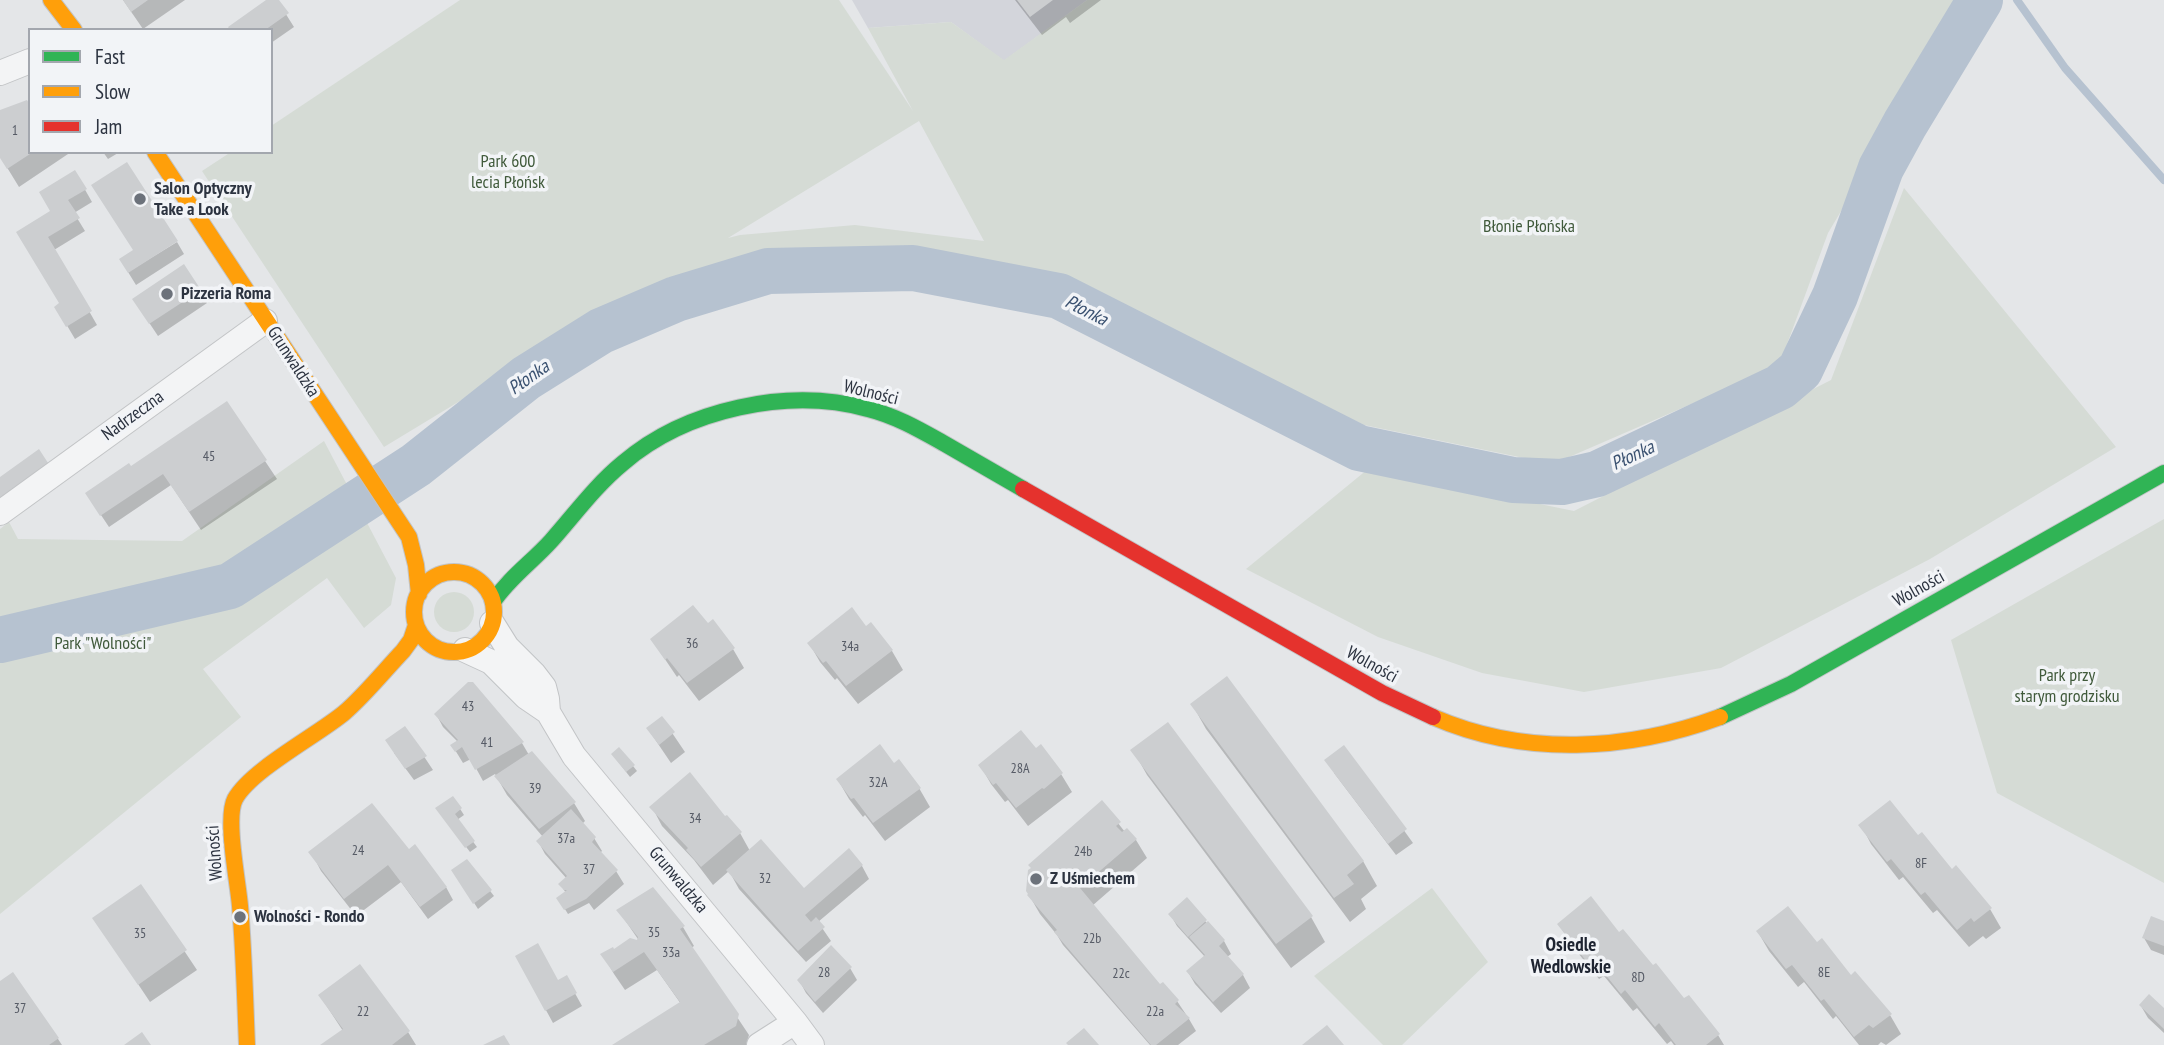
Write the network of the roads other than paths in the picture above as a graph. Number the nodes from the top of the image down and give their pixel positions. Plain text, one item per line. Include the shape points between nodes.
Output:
1 (51, 0) edge
2 (69, 0) edge
3 (74, 28) edge
4 (76, 28) edge
5 (28, 62) edge
6 (0, 73) edge
7 (156, 154) edge
8 (265, 321) junction
9 (2164, 473) edge
10 (584, 500) junction
11 (0, 513) edge
12 (552, 518) dead end
13 (409, 537) junction
14 (470, 572) junction
15 (419, 594) junction
16 (493, 613) junction
17 (416, 625) junction
18 (446, 653) junction
19 (384, 699) dead end
20 (345, 712) junction
21 (548, 712) junction
22 (795, 1022) junction
23 (247, 1045) edge
24 (759, 1045) edge
25 (812, 1045) edge

1 - 3 street
2 - 4 street
5 - 6 street
7 - 8 street, Grunwaldzka
8 - 11 street, Nadrzeczna
8 - 13 street, Grunwaldzka
9 - 10 street, Wolności via 1731,713 1660,737 1573,746 1484,734 1418,711 907,423 863,407 800,401 724,410 650,444
10 - 12 street, Wolności
10 - 16 street, Wolności via 546,546 510,578
13 - 14 street, Grunwaldzka via 430,555
13 - 15 street, Grunwaldzka
14 - 15 street via 434,577
14 - 16 street via 485,586
15 - 17 street
16 - 18 street via 486,635 477,645
16 - 21 street, Grunwaldzka via 507,647 544,687
17 - 18 street via 427,641
17 - 20 street, Wolności via 403,651
18 - 21 street, Grunwaldzka via 491,662
19 - 20 street, Wolności
20 - 23 street, Wolności via 260,773 234,801
21 - 22 street, Grunwaldzka via 574,756
22 - 24 street
22 - 25 street, Grunwaldzka

